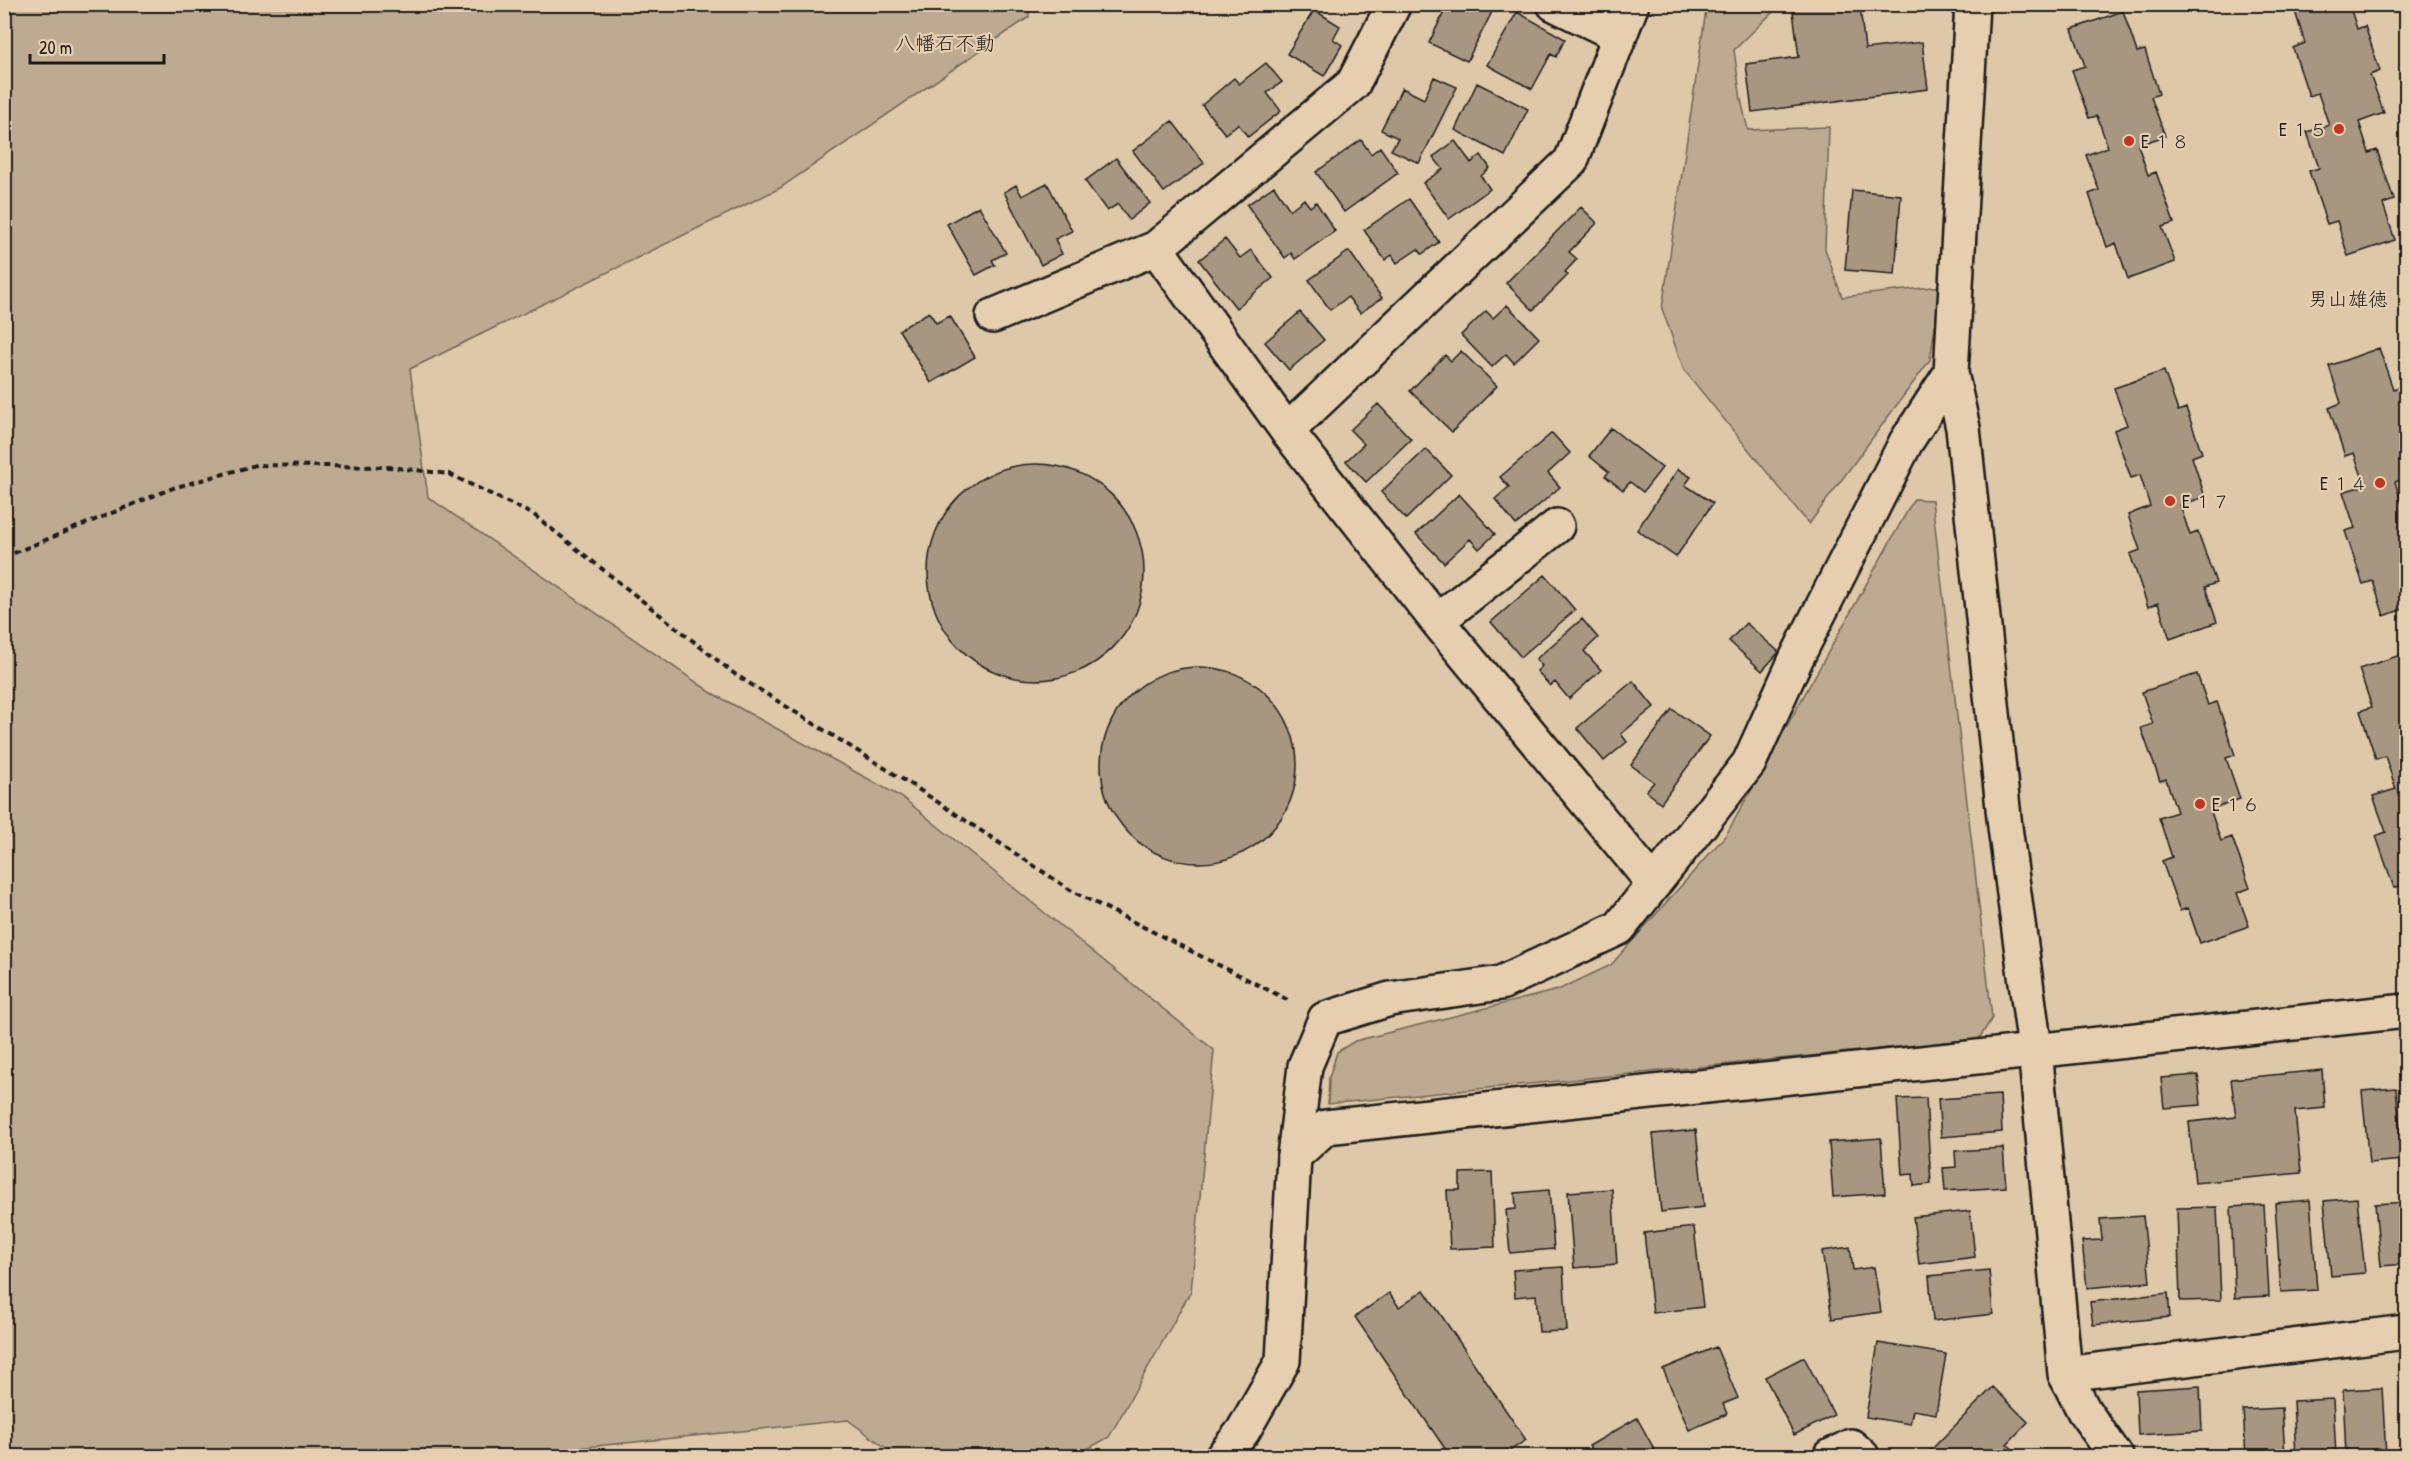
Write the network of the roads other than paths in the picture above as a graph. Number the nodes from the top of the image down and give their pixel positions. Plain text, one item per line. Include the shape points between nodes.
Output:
1 (1394, 4) edge
2 (1554, 4) edge
3 (1632, 4) edge
4 (1972, 4) edge
5 (1620, 36) junction
6 (1156, 248) junction
7 (993, 315) dead end
8 (1951, 373) junction
9 (1287, 431) junction
10 (1557, 526) dead end
11 (1437, 621) junction
12 (1654, 884) junction
13 (2406, 1011) edge
14 (2035, 1049) junction
15 (1294, 1156) junction
16 (2406, 1332) edge
17 (2064, 1374) junction
18 (1223, 1456) edge
19 (1830, 1456) edge
20 (1862, 1456) edge
21 (2116, 1456) edge

1 - 6 street via 1353,84
2 - 5 street
3 - 5 street
4 - 8 street
5 - 9 street via 1571,160
6 - 7 street
6 - 9 street
8 - 12 street via 1906,442 1796,659 1749,763
8 - 14 street via 1963,428 2005,827
9 - 11 street
10 - 11 street
11 - 12 street
12 - 15 street via 1619,928 1501,983 1390,999 1325,1019 1305,1066
13 - 14 street
14 - 15 street via 1326,1126
14 - 17 street
15 - 18 street via 1283,1361 1243,1431
16 - 17 street
17 - 21 street
19 - 20 street via 1851,1446

